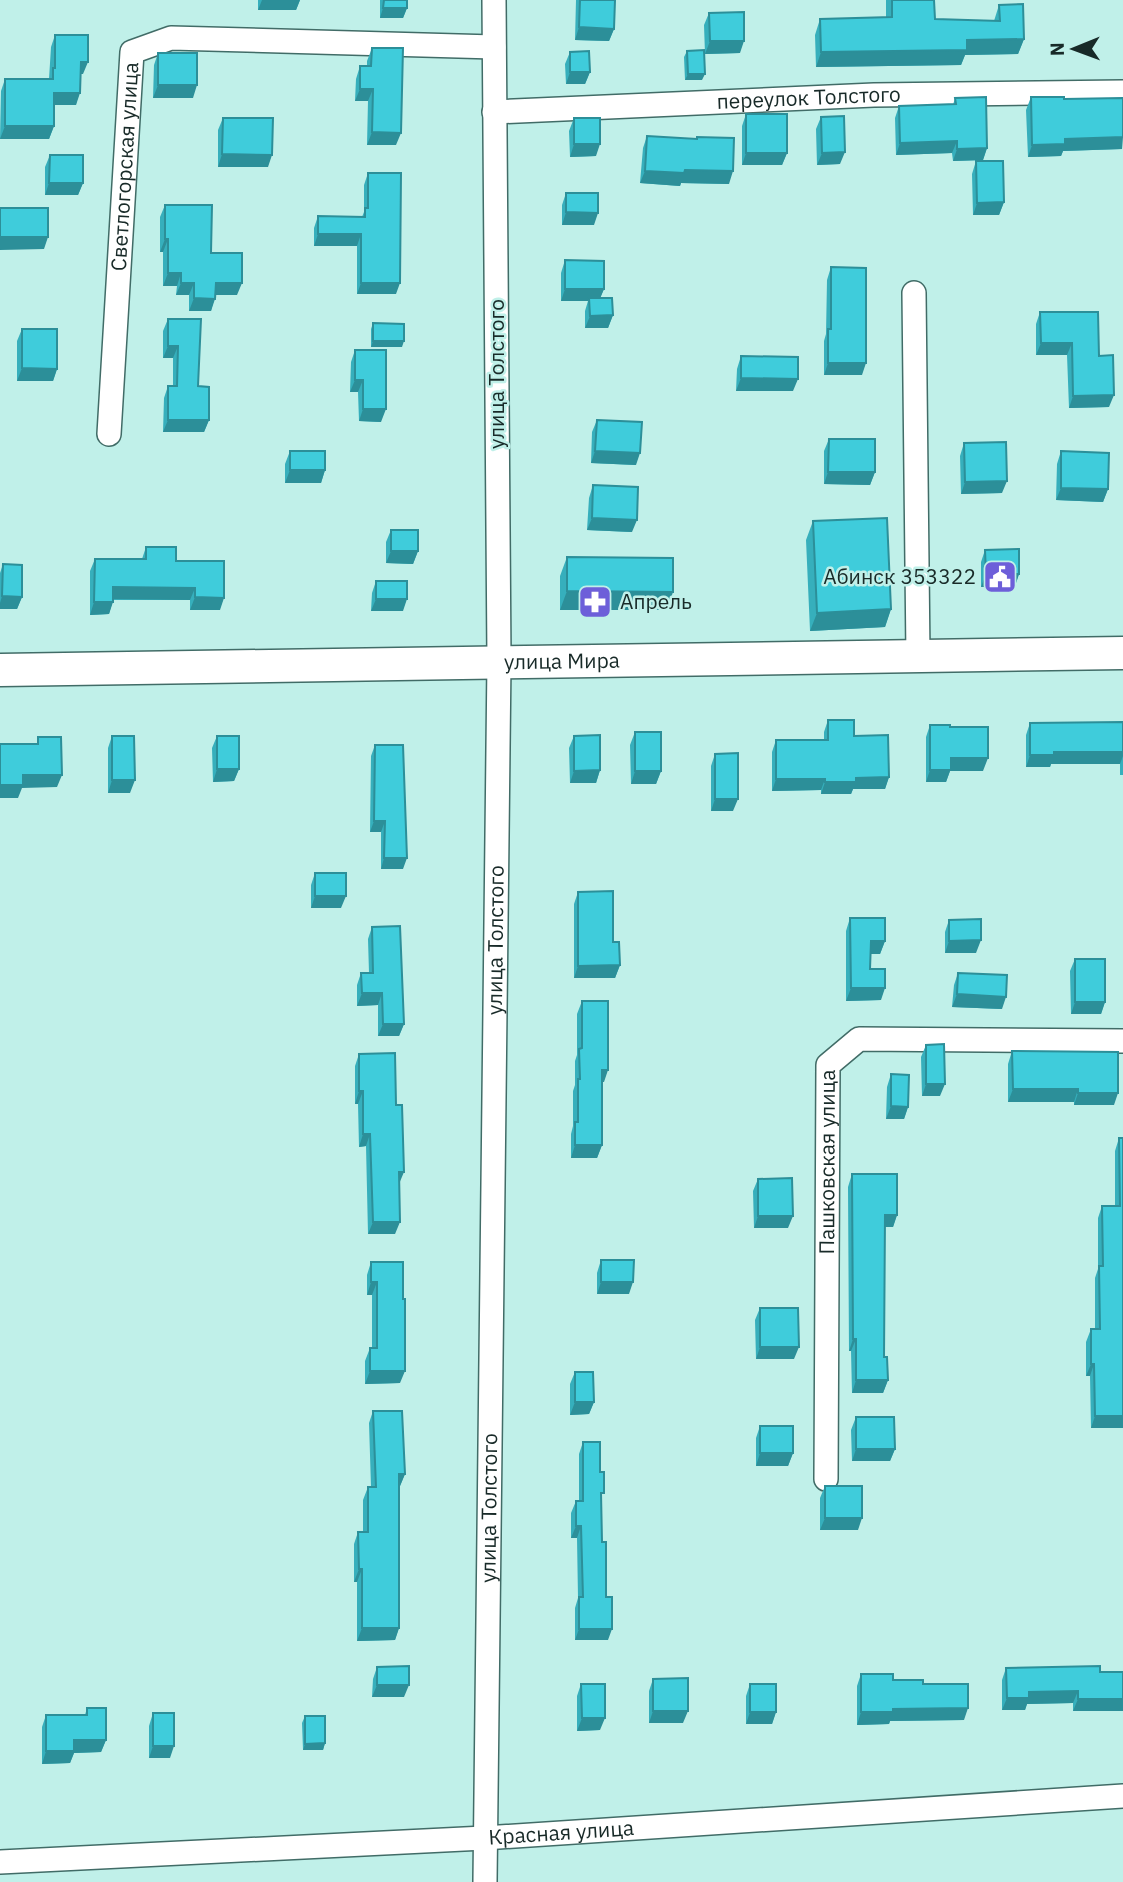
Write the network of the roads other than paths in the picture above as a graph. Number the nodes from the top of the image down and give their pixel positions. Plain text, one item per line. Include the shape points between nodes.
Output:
1 (494, 0) edge
2 (494, 47) junction
3 (1123, 92) edge
4 (494, 112) junction
5 (914, 293) dead end
6 (108, 434) dead end
7 (1123, 653) edge
8 (918, 656) junction
9 (499, 661) junction
10 (0, 670) edge
11 (1123, 1041) edge
12 (826, 1479) dead end
13 (1123, 1796) edge
14 (484, 1838) junction
15 (0, 1862) edge
16 (485, 1882) edge

1 - 2 street, улица Толстого
2 - 4 street, улица Толстого
2 - 6 street, Светлогорская улица via 171,38 132,52
3 - 4 street, переулок Толстого via 874,95
4 - 9 street, улица Толстого
5 - 8 street
7 - 8 main road, улица Мира
8 - 9 main road, улица Мира
9 - 10 main road, улица Мира
9 - 14 street, улица Толстого
11 - 12 street, Пашковская улица via 859,1039 828,1065
13 - 14 street, Красная улица
14 - 15 street, Красная улица
14 - 16 street, улица Толстого

